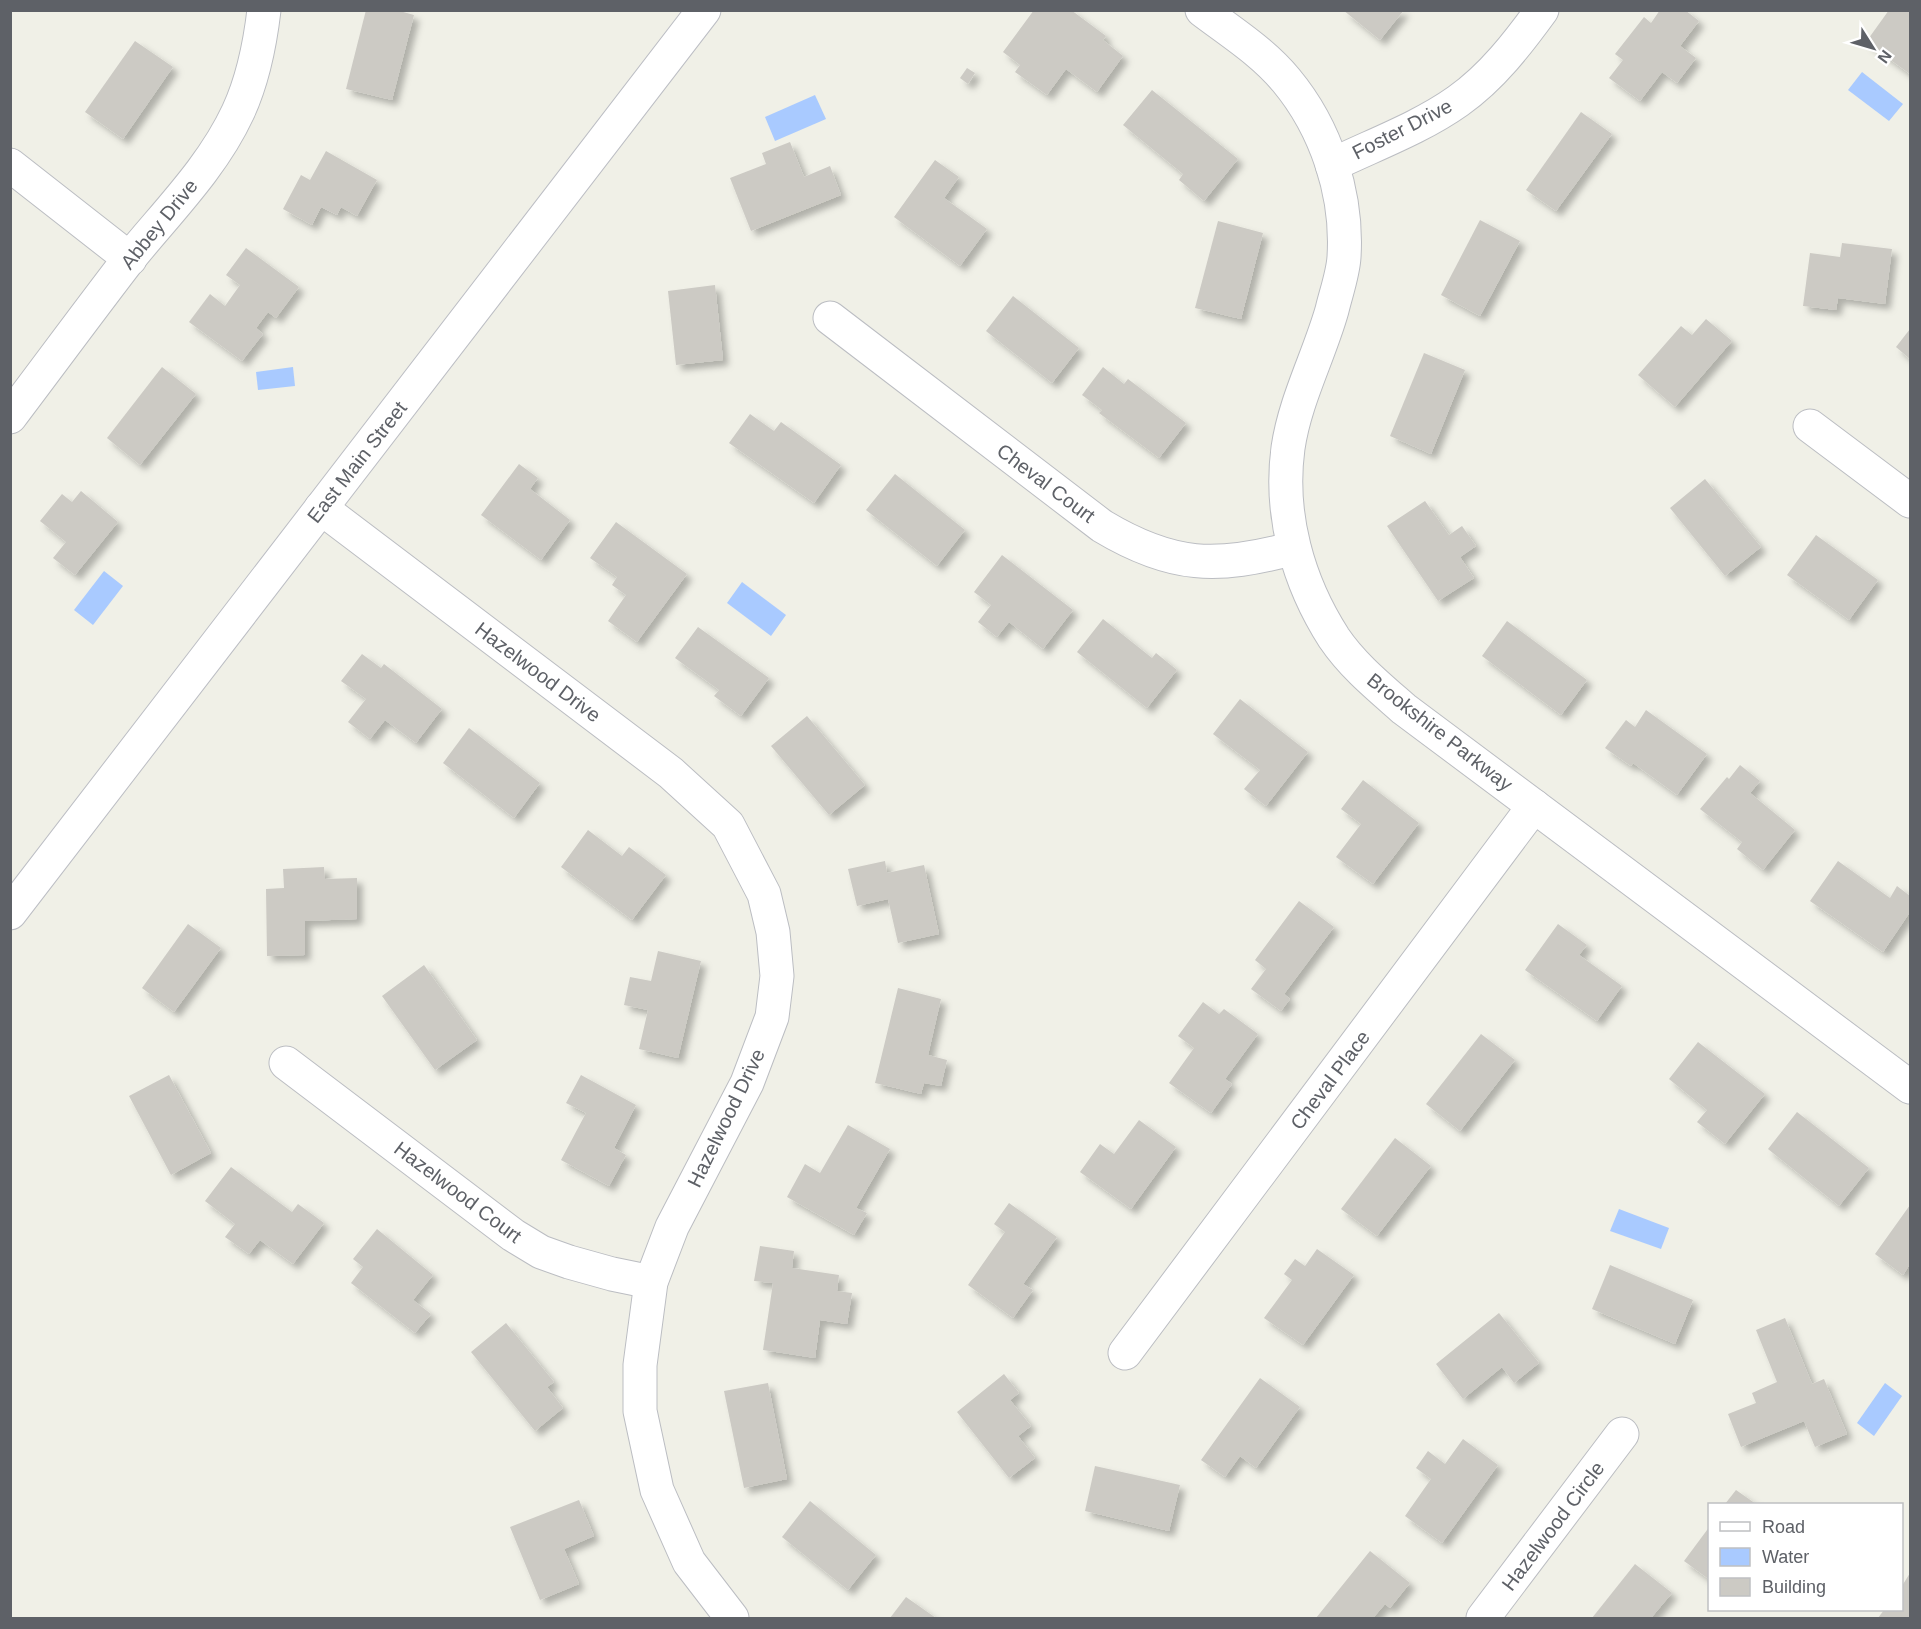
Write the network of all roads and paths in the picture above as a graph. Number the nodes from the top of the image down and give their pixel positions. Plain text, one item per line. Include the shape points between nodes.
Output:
1 (264, 10) edge
2 (704, 10) edge
3 (1202, 10) edge
4 (1542, 10) edge
5 (10, 165) edge
6 (1332, 165) junction
7 (130, 259) junction
8 (830, 318) dead end
9 (10, 417) edge
10 (1810, 426) dead end
11 (1911, 501) edge
12 (321, 508) junction
13 (1294, 548) junction
14 (1534, 806) junction
15 (10, 913) edge
16 (286, 1063) dead end
17 (1911, 1088) edge
18 (651, 1282) junction
19 (1125, 1353) dead end
20 (1622, 1434) dead end
21 (732, 1618) edge
22 (1483, 1618) edge

1 - 7 street, Abbey Drive via 238,113 201,173
2 - 12 street, East Main Street
3 - 6 street, Brookshire Parkway via 1255,50 1285,79 1310,114
4 - 6 street, Foster Drive via 1497,67 1460,100
5 - 7 street
6 - 13 street, Brookshire Parkway via 1344,211 1344,258 1288,447 1286,486
7 - 9 street, Abbey Drive
8 - 13 street, Cheval Court via 1102,526 1132,544 1200,562 1240,561
10 - 11 street
12 - 15 street, East Main Street
12 - 18 street, Hazelwood Drive via 671,773 728,825 764,894 777,976 772,1017 747,1083 672,1227
13 - 14 street, Brookshire Parkway via 1304,583 1335,639 1367,677
14 - 17 street, Brookshire Parkway
14 - 19 street, Cheval Place
16 - 18 street, Hazelwood Court via 513,1235 541,1252
18 - 21 street, Hazelwood Drive via 640,1365 640,1411 657,1490 689,1562
20 - 22 street, Hazelwood Circle

